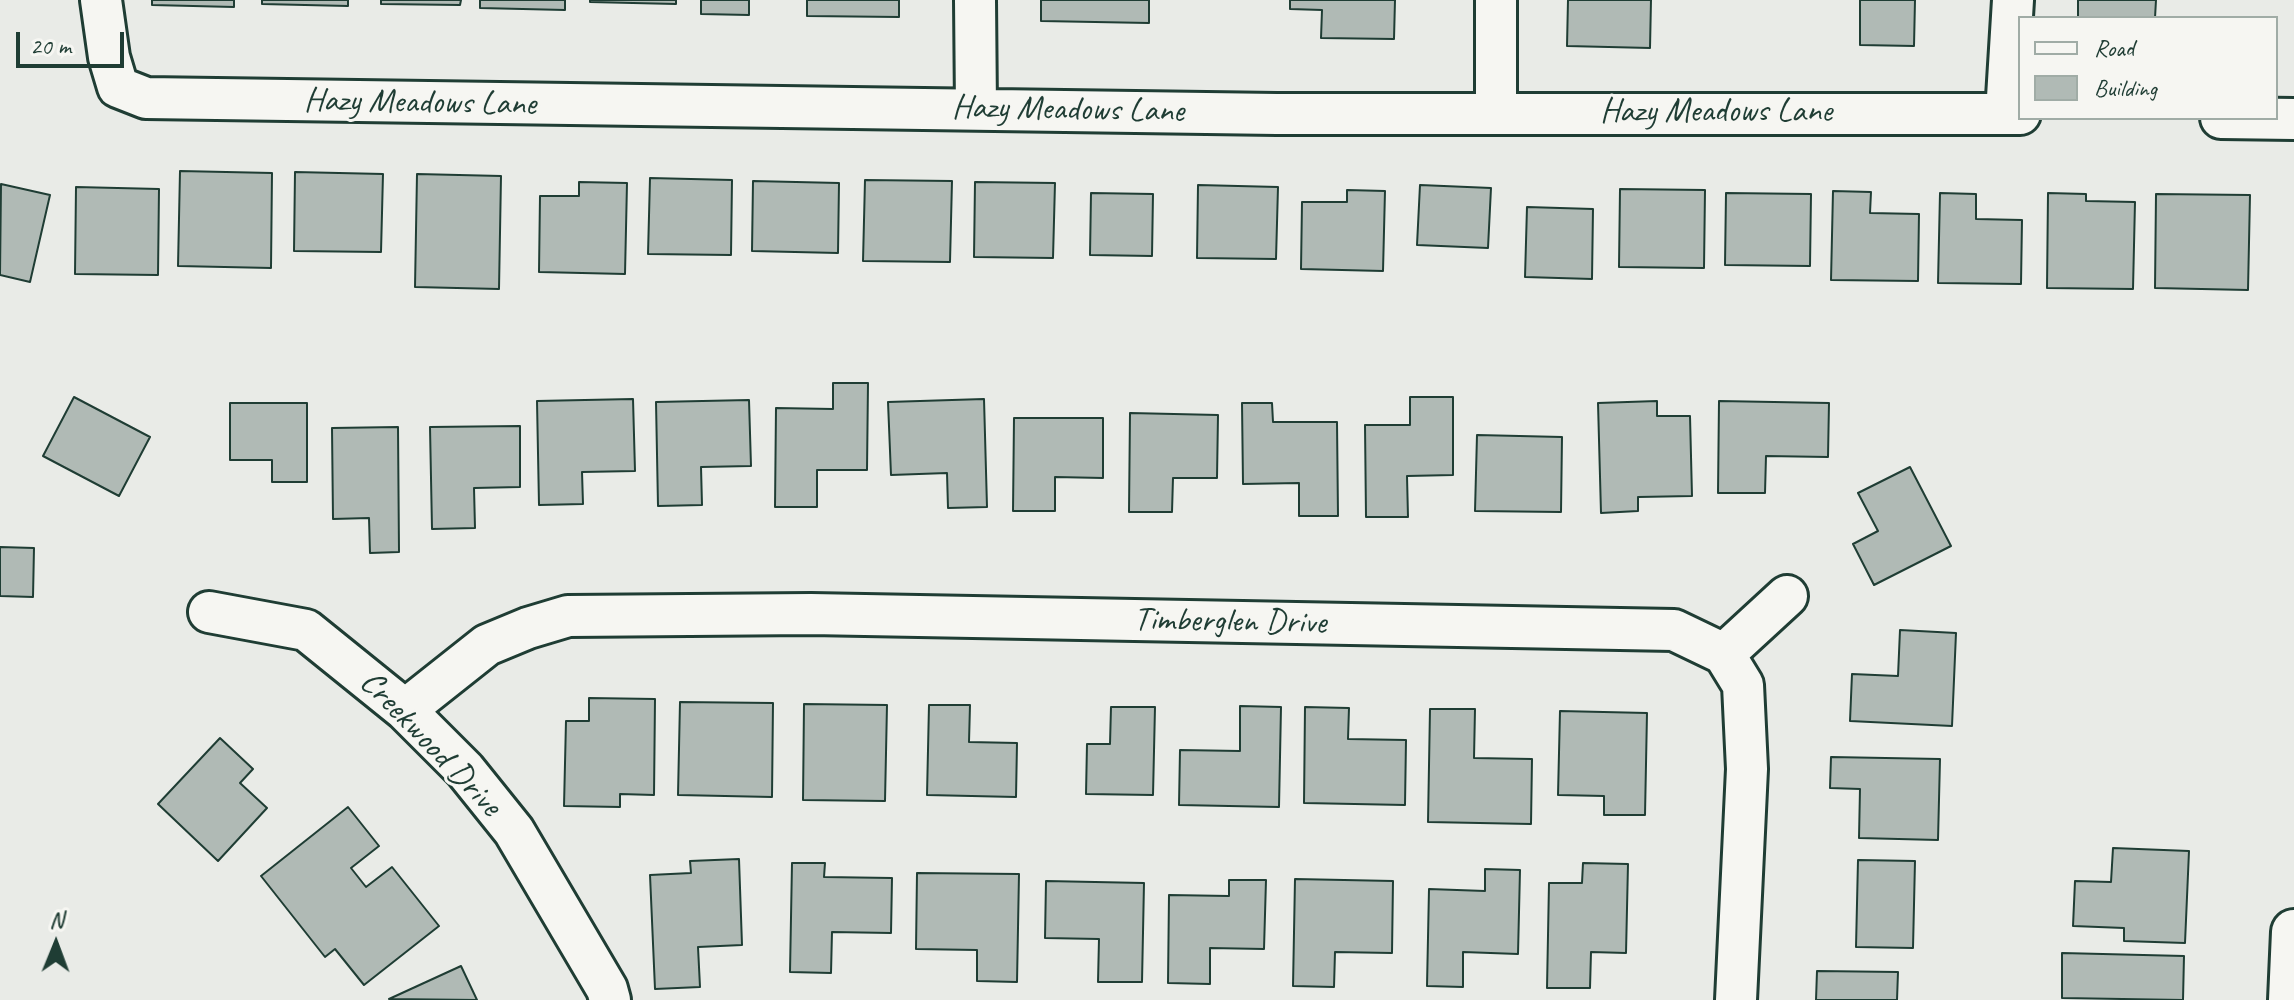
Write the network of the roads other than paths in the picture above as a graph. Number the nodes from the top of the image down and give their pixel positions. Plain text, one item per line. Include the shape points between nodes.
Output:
1 (101, 0) edge
2 (975, 0) edge
3 (1496, 0) edge
4 (2013, 0) edge
5 (976, 108) junction
6 (1496, 112) junction
7 (2013, 114) edge
8 (1787, 596) dead end
9 (209, 612) dead end
10 (1724, 654) junction
11 (405, 710) junction
12 (2294, 932) edge
13 (610, 1000) edge
14 (1736, 1000) edge
15 (2291, 1000) edge

1 - 5 street, Hazy Meadows Lane via 118,87 146,98
2 - 5 street
3 - 6 street
4 - 7 street
5 - 6 street, Hazy Meadows Lane
6 - 7 street, Hazy Meadows Lane
8 - 10 street
9 - 11 street, Creekwood Drive via 306,630
10 - 11 street, Timberglen Drive via 1674,630 811,614 568,616 487,645
10 - 14 street via 1743,685 1747,769
11 - 13 street, Creekwood Drive via 465,770 514,831
12 - 15 main road

